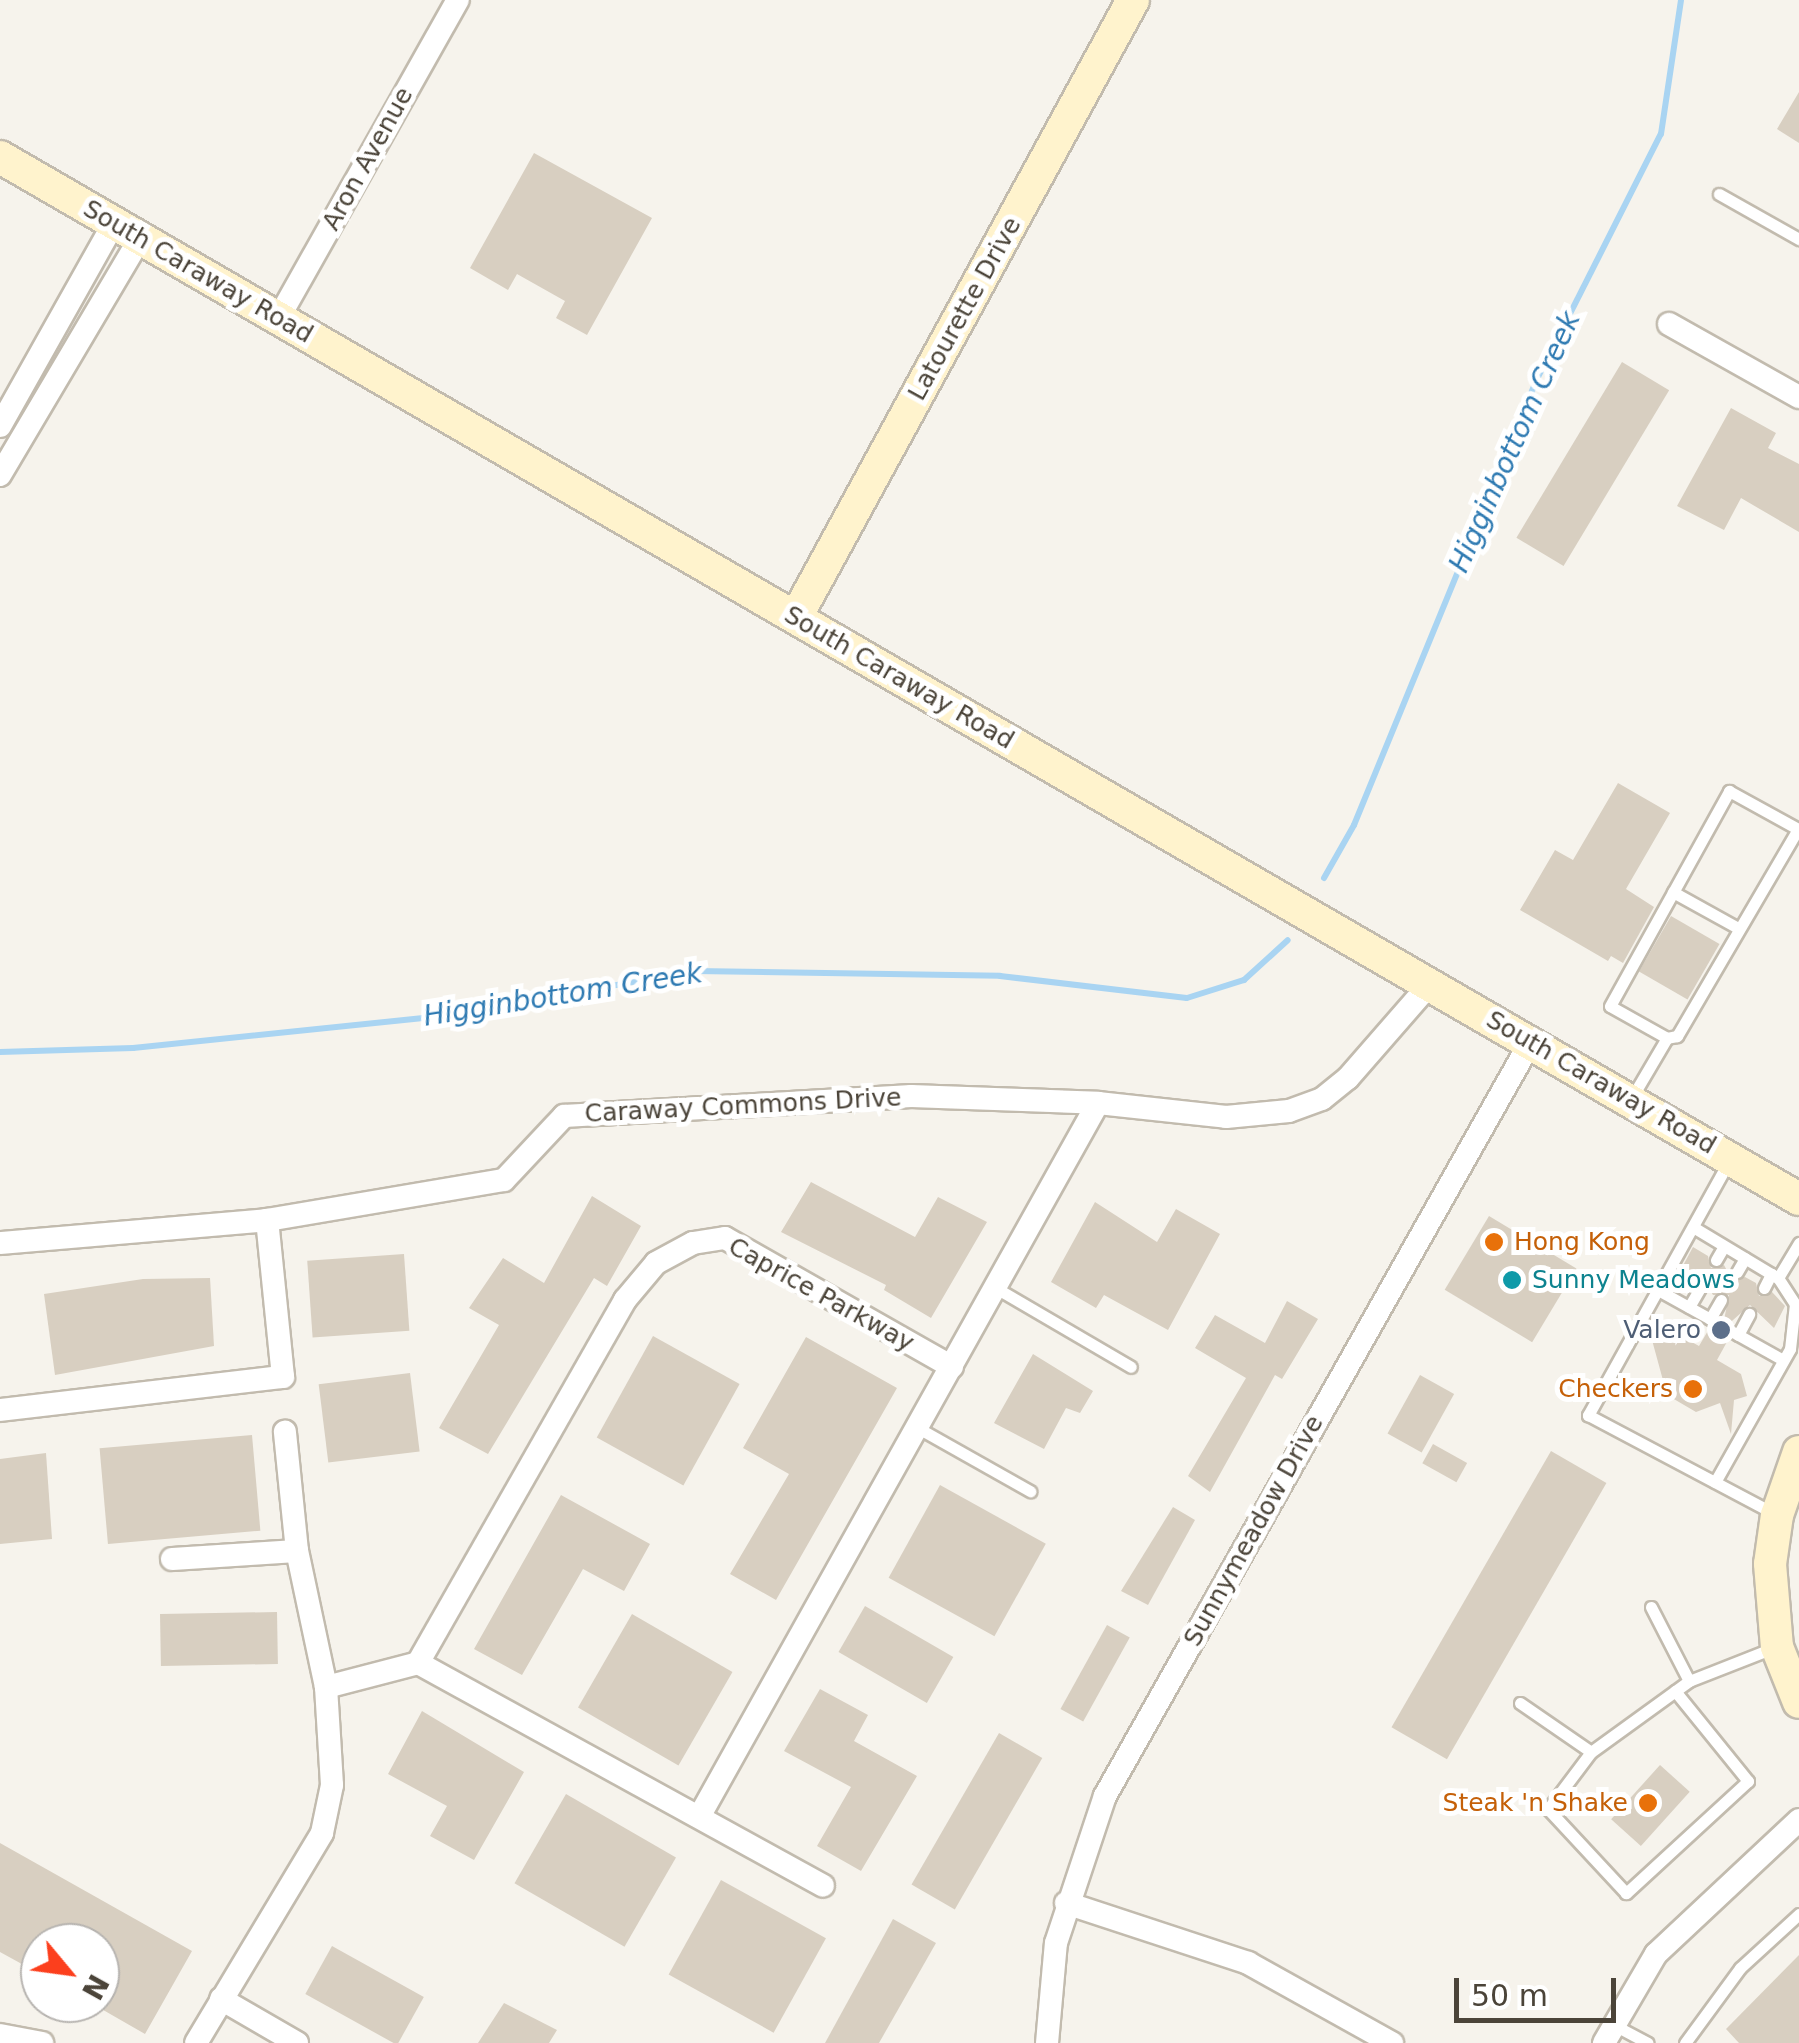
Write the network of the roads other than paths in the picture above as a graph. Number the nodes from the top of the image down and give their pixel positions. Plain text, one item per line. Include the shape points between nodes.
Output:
1 (458, 0) edge
2 (1133, 0) edge
3 (0, 157) edge
4 (1719, 194) dead end
5 (127, 231) junction
6 (1799, 240) edge
7 (278, 319) junction
8 (1669, 324) dead end
9 (1799, 397) edge
10 (0, 426) edge
11 (0, 475) edge
12 (796, 617) junction
13 (1673, 892) junction
14 (1738, 928) junction
15 (1429, 985) junction
16 (1667, 1038) junction
17 (1530, 1043) junction
18 (1630, 1099) junction
19 (1098, 1103) junction
20 (1731, 1158) junction
21 (1799, 1199) edge
22 (268, 1220) junction
23 (1693, 1228) junction
24 (0, 1243) edge
25 (1799, 1243) edge
26 (1724, 1246) junction
27 (1746, 1258) junction
28 (1716, 1260) dead end
29 (1737, 1272) dead end
30 (1774, 1276) junction
31 (996, 1288) junction
32 (1700, 1288) dead end
33 (1764, 1288) dead end
34 (1658, 1290) junction
35 (1721, 1300) dead end
36 (1689, 1307) junction
37 (1750, 1314) dead end
38 (1791, 1355) edge
39 (1132, 1367) dead end
40 (952, 1368) junction
41 (0, 1410) edge
42 (918, 1428) junction
43 (285, 1432) dead end
44 (1799, 1452) edge
45 (1715, 1482) junction
46 (1030, 1490) dead end
47 (1777, 1515) junction
48 (297, 1551) junction
49 (172, 1559) dead end
50 (1651, 1606) dead end
51 (1777, 1646) junction
52 (418, 1664) junction
53 (1689, 1681) junction
54 (326, 1687) junction
55 (1675, 1691) junction
56 (1799, 1702) edge
57 (1520, 1703) dead end
58 (1591, 1752) junction
59 (700, 1818) junction
60 (1795, 1831) edge
61 (823, 1886) dead end
62 (1066, 1903) junction
63 (1799, 1914) edge
64 (221, 1999) junction
65 (1609, 2034) edge
66 (0, 2036) edge
67 (42, 2043) edge
68 (196, 2043) edge
69 (297, 2043) edge
70 (1047, 2043) edge
71 (1392, 2043) edge
72 (1648, 2043) edge
73 (1685, 2043) edge

1 - 7 street, Aron Avenue
2 - 12 street, Latourette Drive
3 - 5 street, South Caraway Road
4 - 6 lane
5 - 7 street, South Caraway Road
5 - 10 street
5 - 11 street
7 - 12 street, South Caraway Road
8 - 9 street
12 - 15 street, South Caraway Road
13 - 14 lane
13 - 14 lane via 1729,791 1798,829
13 - 16 lane via 1610,1006
14 - 16 lane via 1677,1036
15 - 17 street, South Caraway Road
15 - 19 street via 1348,1078 1307,1106 1226,1117
16 - 18 lane
17 - 18 street, South Caraway Road
17 - 62 street, Sunnymeadow Drive via 1110,1786
18 - 20 street, South Caraway Road
19 - 22 street, Caraway Commons Drive via 910,1096 564,1116 504,1180
19 - 31 street
20 - 21 street, South Caraway Road
20 - 23 lane
22 - 24 street, Caraway Commons Drive
22 - 41 street via 283,1378
23 - 26 lane
23 - 34 lane
25 - 30 lane
26 - 27 lane
26 - 28 lane
27 - 29 lane
27 - 30 lane
30 - 33 lane
30 - 38 lane via 1795,1304
31 - 39 lane
31 - 40 street
32 - 36 lane
34 - 36 lane
34 - 45 lane via 1588,1415
35 - 36 lane via 1712,1320
37 - 38 lane via 1735,1333
38 - 45 lane
40 - 42 street
40 - 52 street, Caprice Parkway via 725,1238 656,1262 625,1300
42 - 46 lane
42 - 59 street
43 - 48 street
44 - 47 street
45 - 47 lane
47 - 51 street via 1770,1564
48 - 49 street
48 - 54 street
50 - 53 lane
51 - 53 lane
51 - 56 street
52 - 54 street
52 - 59 street
53 - 55 lane
54 - 64 street via 332,1785 322,1833
55 - 58 lane
55 - 58 lane via 1748,1782 1626,1893 1548,1809
57 - 58 lane
59 - 61 street
60 - 65 street via 1668,1940
62 - 70 street, Sunnymeadow Drive
62 - 71 street via 1248,1963
63 - 73 lane via 1740,1968
64 - 68 street
64 - 69 street
65 - 72 lane
66 - 67 street

